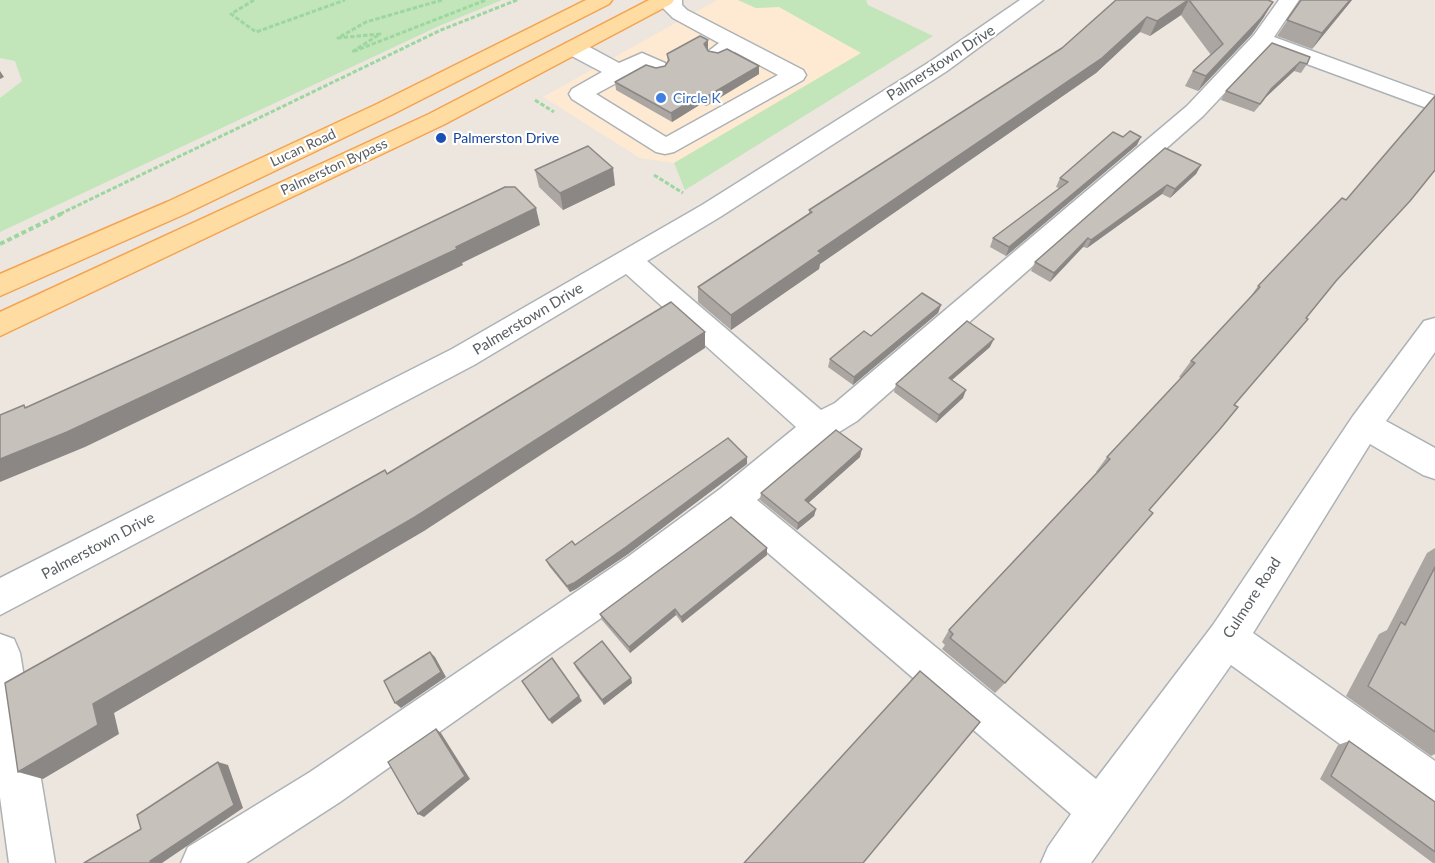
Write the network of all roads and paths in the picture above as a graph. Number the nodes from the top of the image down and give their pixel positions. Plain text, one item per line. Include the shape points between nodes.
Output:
1 (254, 0) edge
2 (345, 0) edge
3 (442, 0) edge
4 (486, 0) edge
5 (517, 0) edge
6 (602, 0) edge
7 (664, 0) edge
8 (672, 0) edge
9 (1033, 0) edge
10 (1277, 6) edge
11 (1262, 40) junction
12 (574, 48) junction
13 (657, 68) edge
14 (619, 72) junction
15 (1435, 104) edge
16 (0, 244) edge
17 (628, 260) junction
18 (0, 286) edge
19 (0, 326) edge
20 (1435, 329) edge
21 (1365, 425) junction
22 (819, 428) junction
23 (1435, 465) edge
24 (732, 500) junction
25 (0, 597) edge
26 (1227, 638) junction
27 (0, 653) edge
28 (1435, 787) edge
29 (1100, 810) junction
30 (32, 863) edge
31 (204, 863) edge
32 (1064, 863) edge

1 - 2 path via 231,14 256,32
3 - 4 path via 366,22 338,38 380,34 352,52
5 - 16 path via 441,30 303,95
6 - 18 main road, Lucan Road via 386,109
7 - 12 main road, Palmerston Bypass
8 - 14 street via 672,7 726,48 795,75 665,147 580,94
9 - 17 street, Palmerstown Drive via 939,66
10 - 11 street
11 - 15 street
11 - 22 street via 1195,111 846,412
12 - 14 street
12 - 19 main road, Palmerston Bypass via 437,118
13 - 14 street via 642,60
17 - 22 street
17 - 25 street, Palmerstown Drive via 463,357
20 - 21 street, Culmore Road
21 - 23 street
21 - 26 street, Culmore Road
22 - 24 street
24 - 29 street
24 - 31 street via 642,568 325,787
26 - 28 street
26 - 29 street, Culmore Road
27 - 30 street
29 - 32 street, Culmore Road

